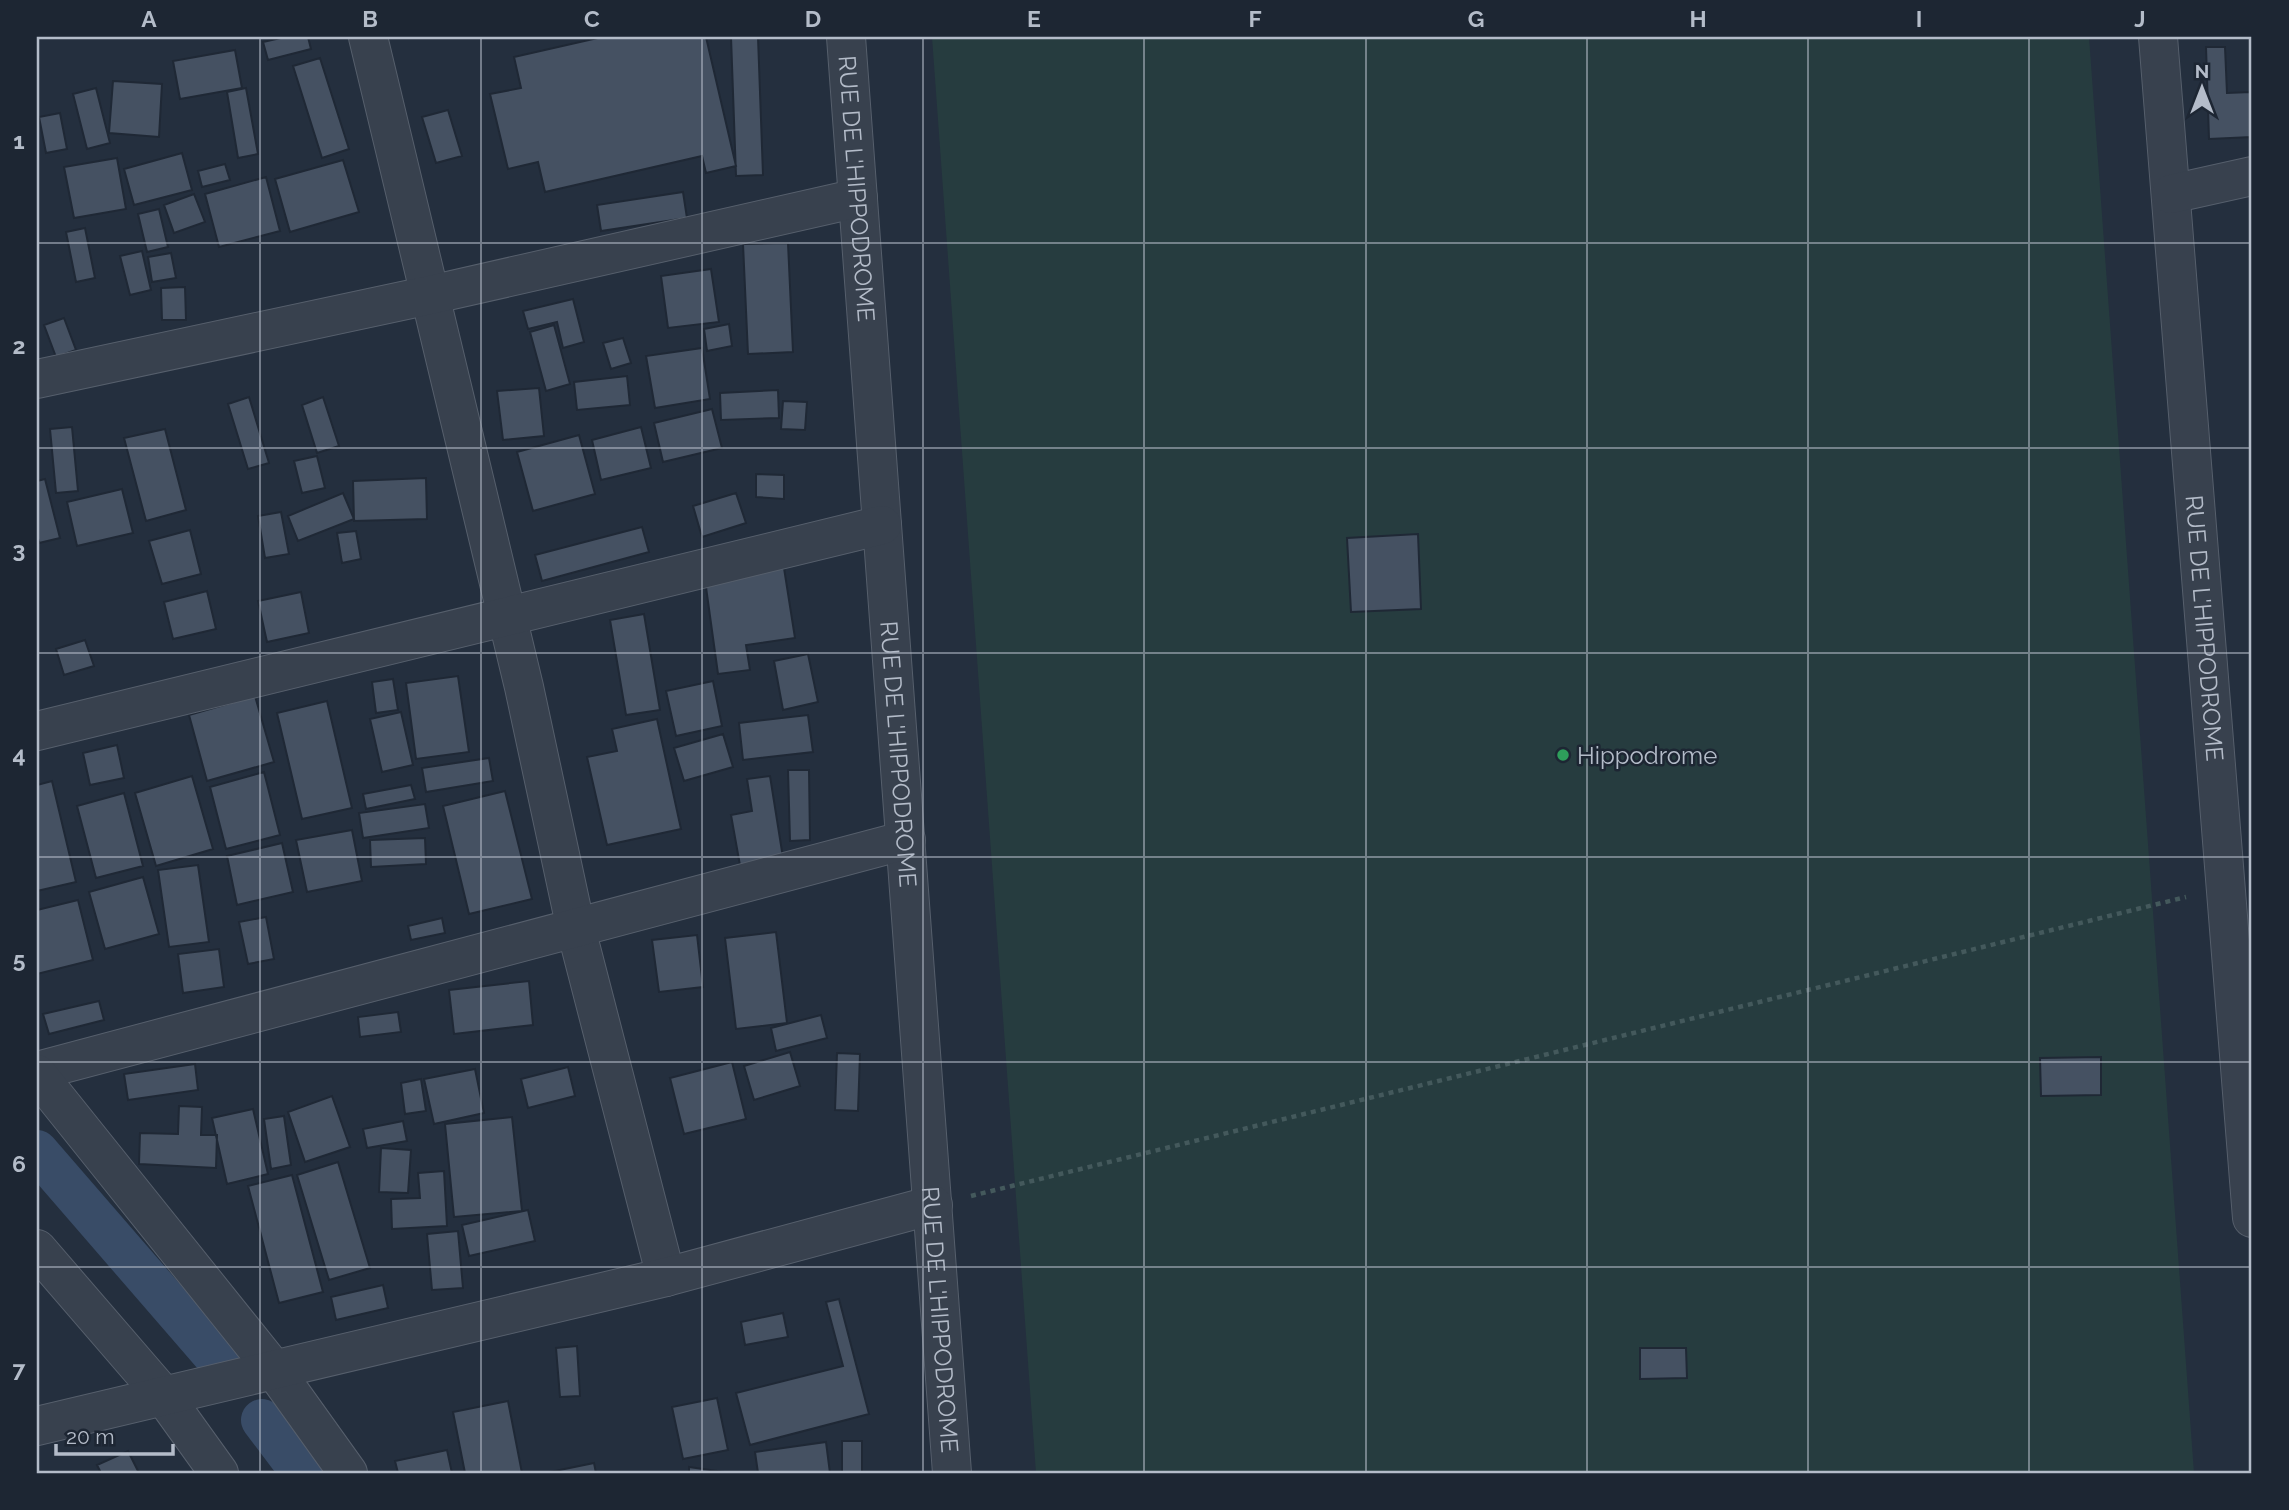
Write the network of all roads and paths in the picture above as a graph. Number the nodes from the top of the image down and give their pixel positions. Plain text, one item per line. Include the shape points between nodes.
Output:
1 (368, 37) edge
2 (846, 37) edge
3 (2158, 37) edge
4 (2252, 176) edge
5 (2171, 194) junction
6 (858, 198) junction
7 (430, 295) junction
8 (37, 379) edge
9 (882, 525) junction
10 (507, 615) junction
11 (37, 732) edge
12 (906, 839) junction
13 (2239, 884) edge
14 (576, 929) junction
15 (37, 1072) edge
16 (933, 1205) junction
17 (2252, 1219) edge
18 (37, 1248) edge
19 (666, 1277) junction
20 (275, 1371) junction
21 (163, 1395) junction
22 (37, 1426) edge
23 (219, 1473) edge
24 (348, 1473) edge
25 (953, 1473) edge

1 - 7 street
2 - 6 street, RUE DE L'HIPPODROME
3 - 5 street, RUE DE L'HIPPODROME
4 - 5 street
5 - 13 street, RUE DE L'HIPPODROME
6 - 7 street
6 - 9 street, RUE DE L'HIPPODROME
7 - 8 street
7 - 10 street
9 - 10 street
9 - 12 street, RUE DE L'HIPPODROME
10 - 11 street
10 - 14 street
12 - 14 street
12 - 16 street, RUE DE L'HIPPODROME
13 - 16 path
13 - 17 street, RUE DE L'HIPPODROME
14 - 15 street
14 - 19 street
15 - 20 street
16 - 19 street
16 - 25 street, RUE DE L'HIPPODROME
18 - 21 street
19 - 20 street
20 - 21 street
20 - 24 street
21 - 22 street
21 - 23 street

